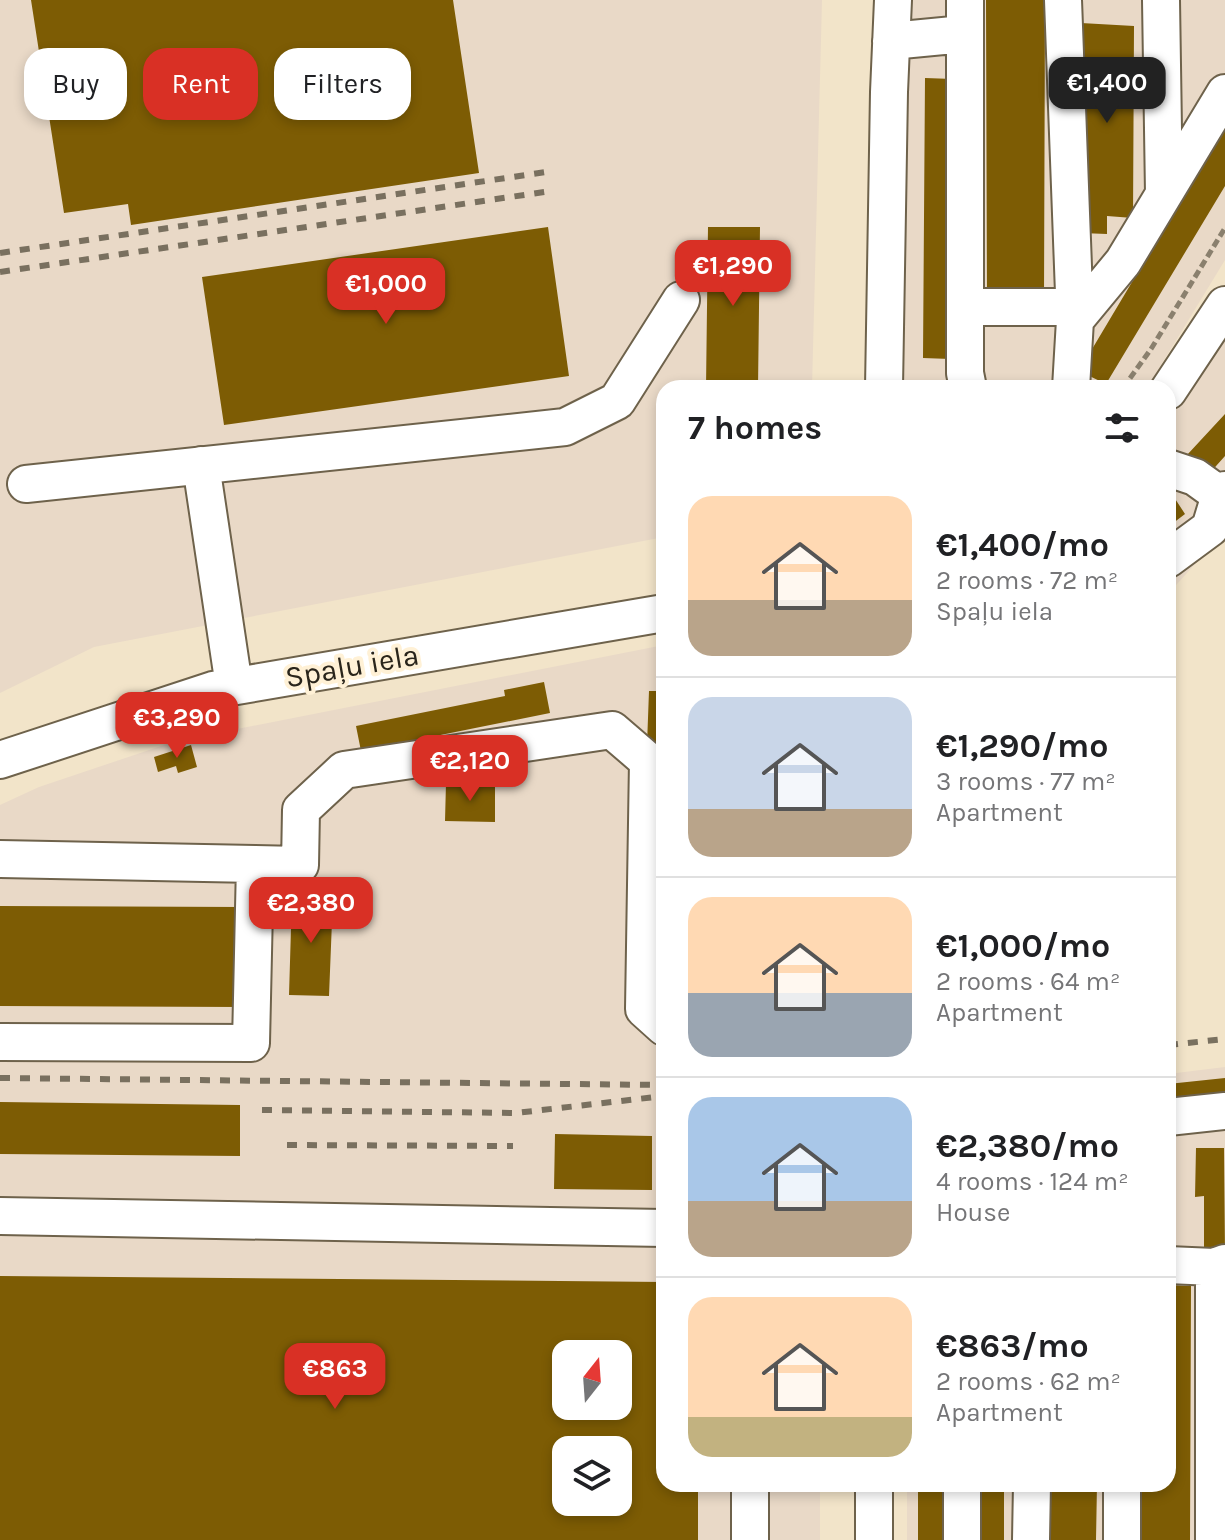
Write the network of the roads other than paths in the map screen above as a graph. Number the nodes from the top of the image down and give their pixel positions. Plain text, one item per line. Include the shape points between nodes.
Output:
1 (893, 0) edge
2 (1063, 0) edge
3 (1161, 0) edge
4 (965, 17) edge
5 (891, 41) junction
6 (1225, 93) edge
7 (1164, 195) junction
8 (681, 300) dead end
9 (965, 307) junction
10 (1223, 313) edge
11 (1074, 314) junction
12 (884, 380) edge
13 (966, 380) edge
14 (1071, 380) edge
15 (1176, 380) edge
16 (201, 465) junction
17 (1176, 471) edge
18 (26, 484) dead end
19 (1222, 493) edge
20 (1176, 553) edge
21 (656, 614) edge
22 (234, 686) junction
23 (0, 760) edge
24 (0, 859) edge
25 (255, 864) junction
26 (656, 1020) edge
27 (0, 1042) edge
28 (1225, 1111) edge
29 (1176, 1116) edge
30 (0, 1216) edge
31 (656, 1228) edge
32 (1176, 1265) edge
33 (1220, 1265) edge
34 (750, 1492) edge
35 (874, 1492) edge
36 (962, 1492) edge
37 (1032, 1492) edge
38 (1122, 1492) edge
39 (750, 1540) edge
40 (874, 1540) edge
41 (962, 1540) edge
42 (1031, 1540) edge
43 (1122, 1540) edge
44 (1214, 1540) edge

1 - 5 street
2 - 11 street
3 - 7 street
4 - 5 street
4 - 9 street
5 - 12 street
6 - 7 street
7 - 11 street via 1123,262
8 - 16 street via 617,401 565,427
9 - 11 street
9 - 13 street
10 - 15 street
11 - 14 street
16 - 18 street
16 - 22 street
17 - 19 street
19 - 20 street via 1210,528
21 - 22 street, Spaļu iela
22 - 23 street, Spaļu iela
24 - 25 street
25 - 26 street via 300,865 301,810 344,770 612,730 648,761 644,1009
25 - 27 street via 251,1043
28 - 29 street
30 - 31 street
32 - 33 street
33 - 44 street
34 - 39 street
35 - 40 street
36 - 41 street
37 - 42 street
38 - 43 street

